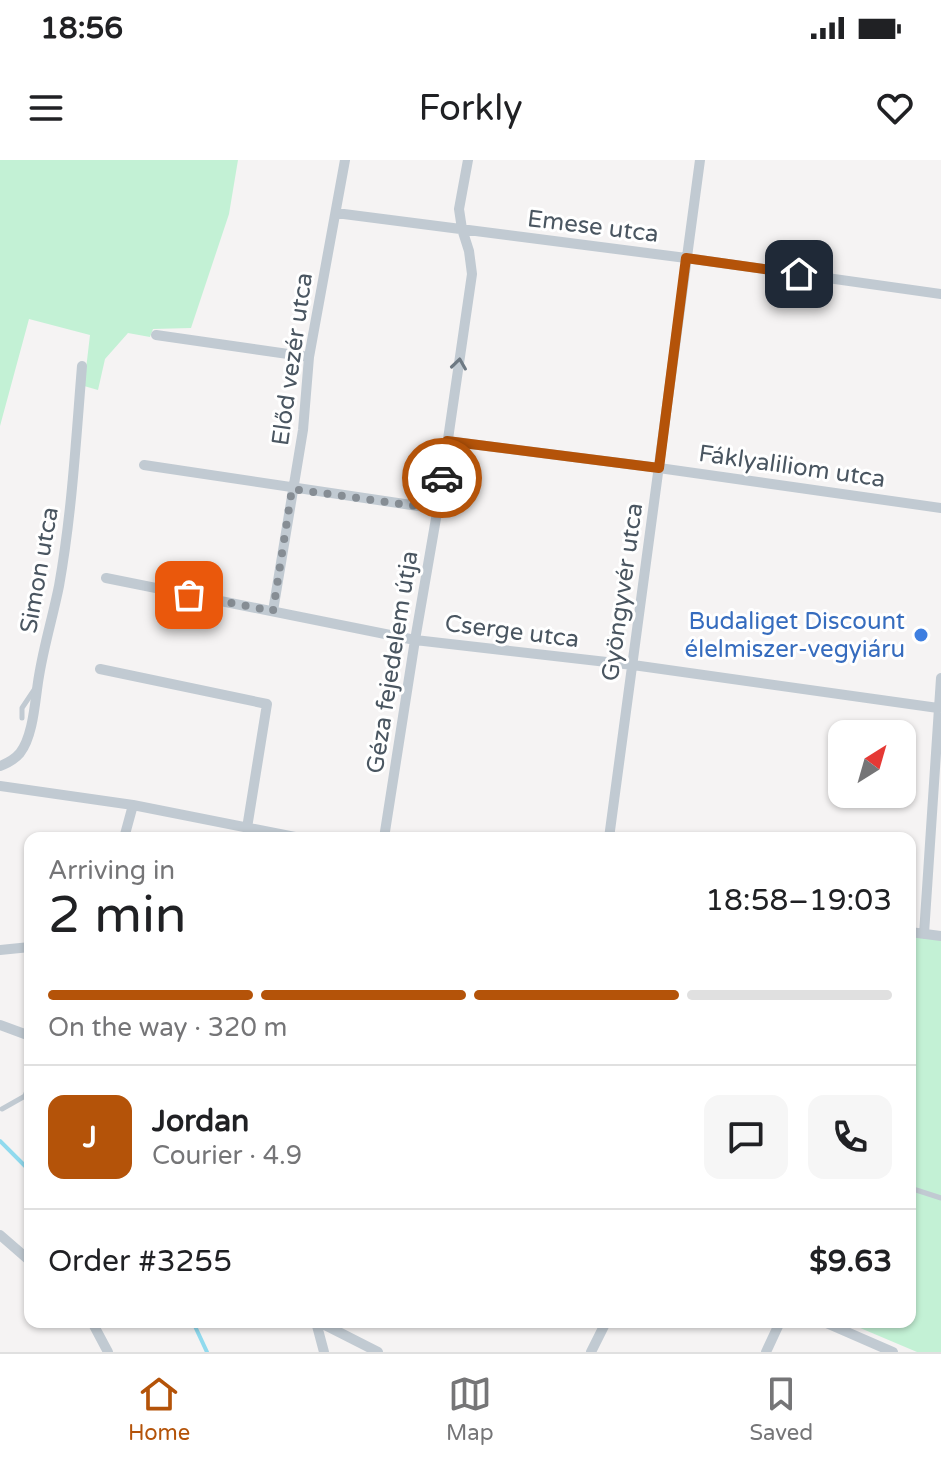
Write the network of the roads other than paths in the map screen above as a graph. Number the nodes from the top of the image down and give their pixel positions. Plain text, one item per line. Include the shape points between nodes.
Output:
1 (345, 160) edge
2 (468, 160) edge
3 (700, 160) edge
4 (336, 213) junction
5 (462, 229) junction
6 (686, 258) junction
7 (941, 294) edge
8 (156, 335) dead end
9 (309, 357) junction
10 (82, 366) dead end
11 (447, 441) junction
12 (144, 465) dead end
13 (659, 468) junction
14 (292, 489) junction
15 (941, 508) edge
16 (438, 509) junction
17 (106, 578) dead end
18 (273, 611) junction
19 (415, 640) junction
20 (633, 665) junction
21 (100, 669) dead end
22 (941, 678) edge
23 (38, 686) junction
24 (938, 708) junction
25 (22, 718) dead end
26 (0, 766) edge
27 (0, 786) edge
28 (133, 805) junction
29 (247, 828) junction
30 (126, 832) edge
31 (266, 832) edge
32 (385, 832) edge
33 (610, 832) edge
34 (916, 933) edge
35 (924, 934) junction
36 (941, 936) edge
37 (24, 948) edge
38 (0, 950) edge
39 (0, 1025) edge
40 (24, 1034) edge
41 (24, 1097) edge
42 (2, 1109) dead end
43 (916, 1190) edge
44 (941, 1198) edge
45 (0, 1235) edge
46 (24, 1256) edge
47 (95, 1328) edge
48 (319, 1328) edge
49 (330, 1328) edge
50 (603, 1328) edge
51 (777, 1328) edge
52 (838, 1328) edge
53 (108, 1352) edge
54 (324, 1352) edge
55 (378, 1352) edge
56 (591, 1352) edge
57 (766, 1352) edge
58 (893, 1352) edge

1 - 4 street, Előd vezér utca
2 - 5 street, Géza fejedelem útja via 459,209
3 - 6 street, Gyöngyvér utca
4 - 5 street, Emese utca
4 - 9 street, Előd vezér utca
5 - 6 street, Emese utca
11 -> 5 street, Géza fejedelem útja via 472,274
6 - 7 street, Emese utca
6 - 13 street, Gyöngyvér utca
8 - 9 street
9 - 14 street, Előd vezér utca
10 - 23 street, Simon utca via 72,493
11 - 13 street, Fáklyaliliom utca
11 - 16 street, Géza fejedelem útja
12 - 14 street
13 - 15 street, Fáklyaliliom utca
13 - 20 street, Gyöngyvér utca
14 - 16 street
14 - 18 street, Előd vezér utca
16 - 19 street, Géza fejedelem útja
17 - 18 street, Cserge utca
18 - 19 street, Cserge utca
19 - 20 street, Cserge utca
19 - 32 street, Géza fejedelem útja
20 - 24 street, Cserge utca
20 - 33 street, Gyöngyvér utca
21 - 29 street via 267,704
22 - 24 street
23 - 25 lane via 22,708
23 - 26 street, Simon utca via 26,742 20,754
24 - 35 street
27 - 28 street
28 - 29 street
28 - 30 street
29 - 31 street
34 - 35 street
35 - 36 street
37 - 38 street
39 - 40 street
41 - 42 lane
43 - 44 lane
45 - 46 street
47 - 53 street
48 - 54 street
49 - 55 street
50 - 56 street
51 - 57 street
52 - 58 street

